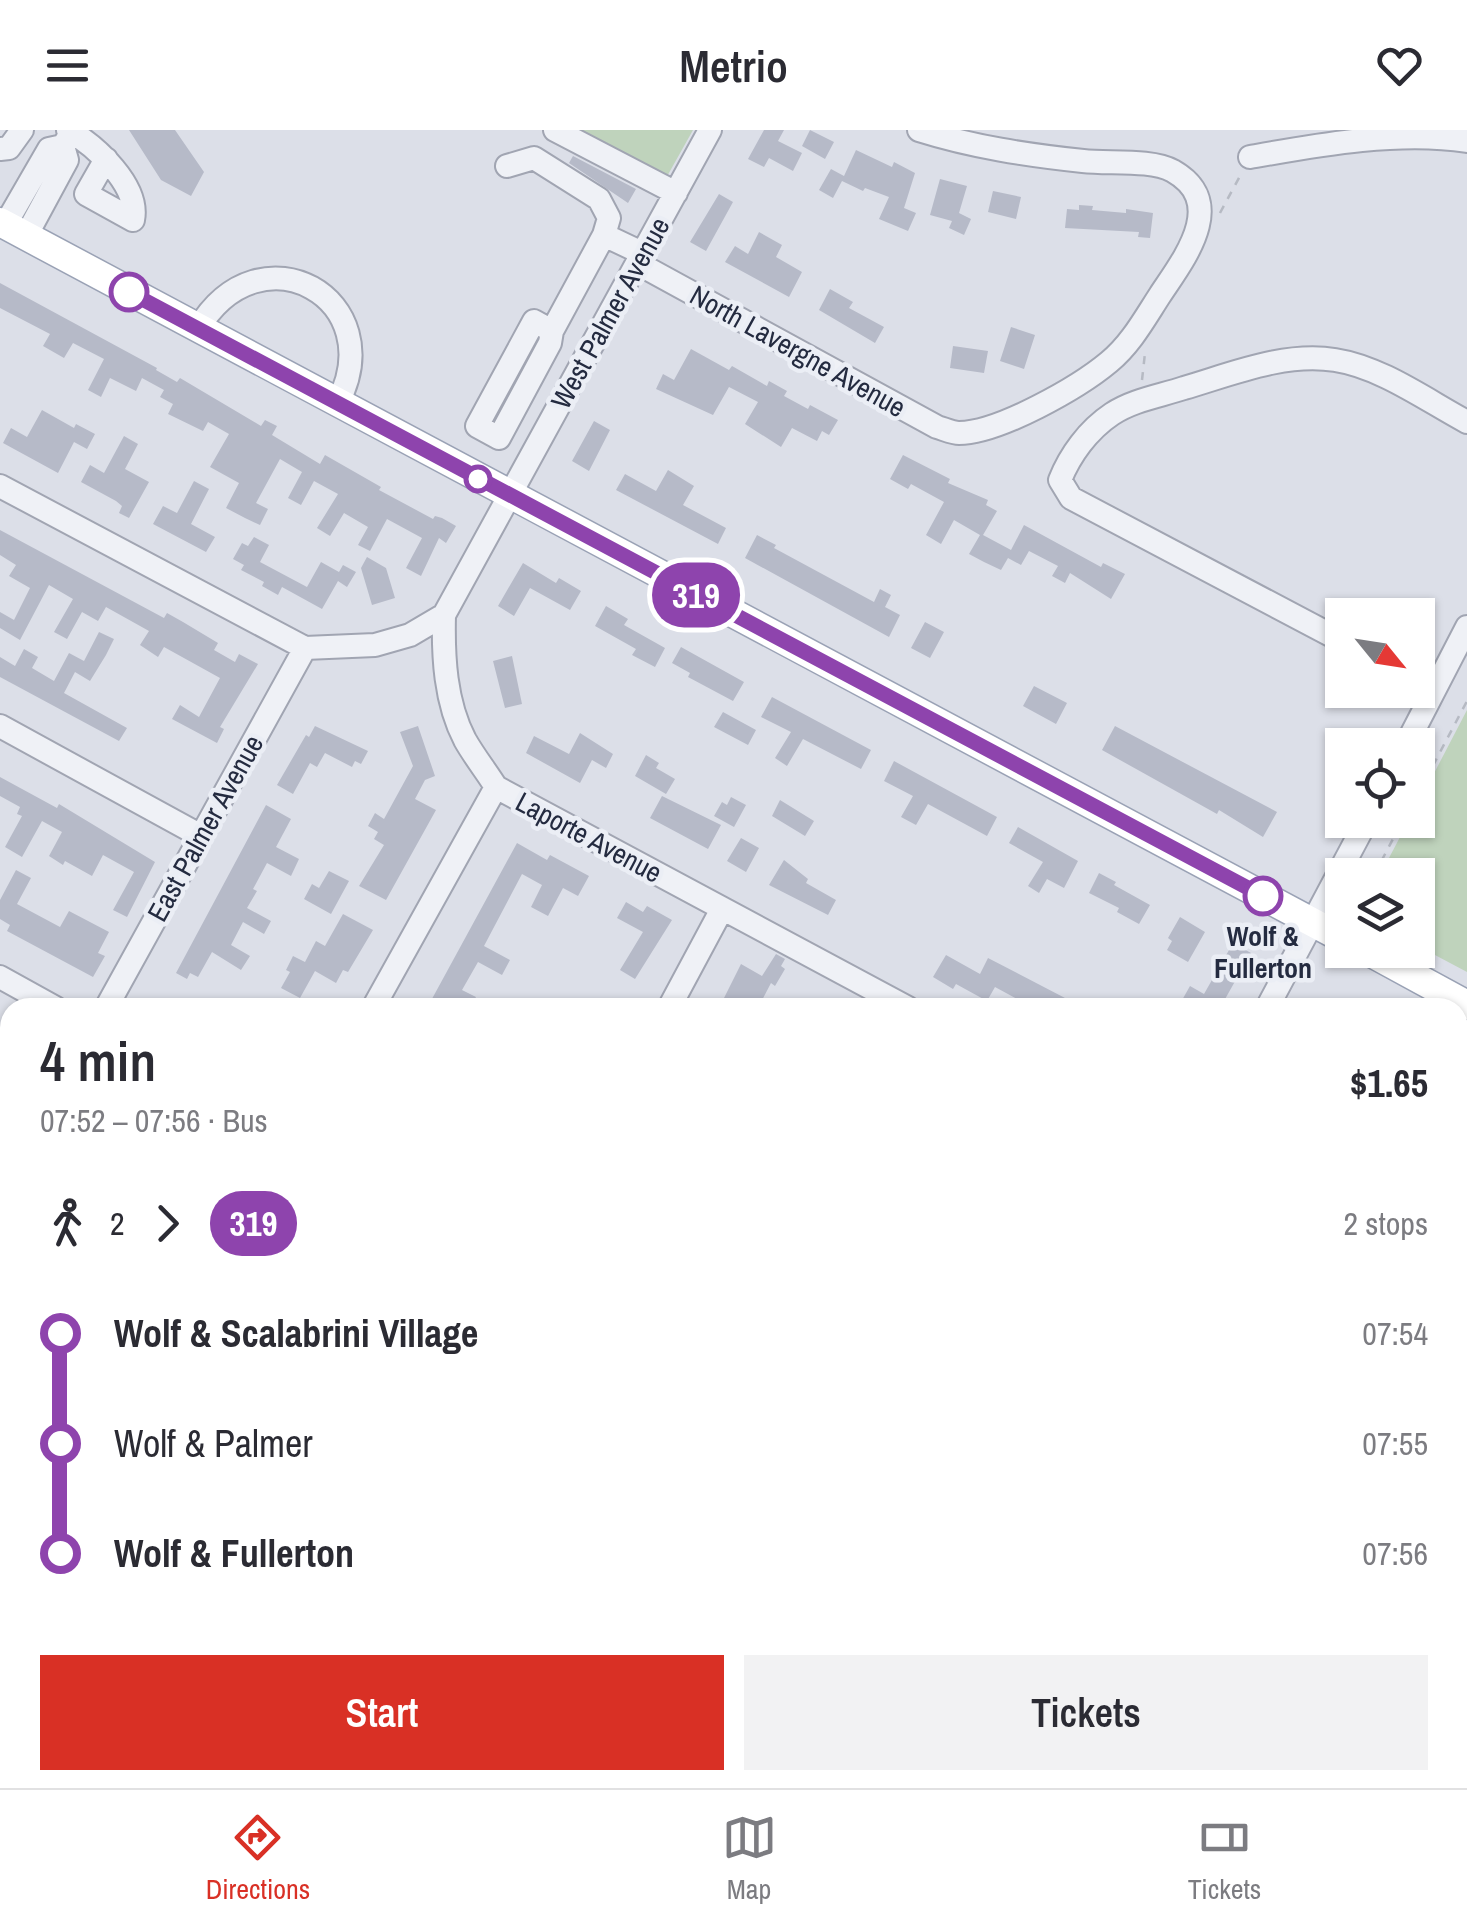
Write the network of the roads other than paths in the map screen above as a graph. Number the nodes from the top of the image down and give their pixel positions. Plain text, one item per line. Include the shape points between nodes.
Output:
1 (22, 130) edge
2 (555, 130) edge
3 (710, 130) edge
4 (919, 130) edge
5 (76, 136) edge
6 (1467, 141) edge
7 (0, 149) edge
8 (1250, 157) road end
9 (106, 159) dead end
10 (507, 166) dead end
11 (676, 193) junction
12 (10, 228) edge
13 (604, 235) junction
14 (641, 259) junction
15 (198, 329) junction
16 (584, 360) junction
17 (337, 404) junction
18 (1467, 422) edge
19 (0, 486) edge
20 (508, 496) junction
21 (444, 614) junction
22 (1467, 627) edge
23 (1325, 632) edge
24 (304, 648) junction
25 (1435, 672) edge
26 (0, 726) edge
27 (496, 786) junction
28 (201, 836) junction
29 (1359, 838) edge
30 (722, 909) junction
31 (1315, 923) junction
32 (1325, 929) edge
33 (1399, 968) edge
34 (0, 977) edge
35 (38, 998) edge
36 (112, 998) edge
37 (378, 998) edge
38 (673, 998) edge
39 (889, 998) edge
40 (1273, 998) edge
41 (1454, 998) edge

1 - 7 street via 9,148
2 - 11 street
3 - 11 street, West Palmer Avenue
4 - 14 street, North Lavergne Avenue via 1006,152 1151,164 1173,171 1200,206 1191,248 1144,320 1110,361 1035,408 959,433 937,427
5 - 9 street
5 - 12 street via 49,149
6 - 8 street via 1386,134
10 - 13 street via 534,158 598,199 610,218
11 - 14 street, West Palmer Avenue
12 - 15 main road
13 - 14 street, North Lavergne Avenue
13 - 16 street via 551,337
14 - 16 street, West Palmer Avenue
15 - 17 main road
15 - 17 street via 220,298 244,283 271,278 311,288 341,316 351,342 352,370
16 - 20 street, West Palmer Avenue
17 - 20 main road
18 - 23 street via 1374,372 1335,360 1300,359 1112,414 1067,463 1060,480 1072,498
19 - 24 street
20 - 21 street
20 - 31 main road
21 - 24 street via 410,635 374,645
21 - 27 street, Laporte Avenue via 451,697 464,737
22 - 25 street
24 - 28 street, East Palmer Avenue
26 - 28 street
27 - 30 street, Laporte Avenue
27 - 37 street
28 - 36 street, East Palmer Avenue
29 - 31 street
30 - 38 street
30 - 39 street, Laporte Avenue
31 - 32 main road
31 - 40 street
33 - 41 main road
34 - 35 street

